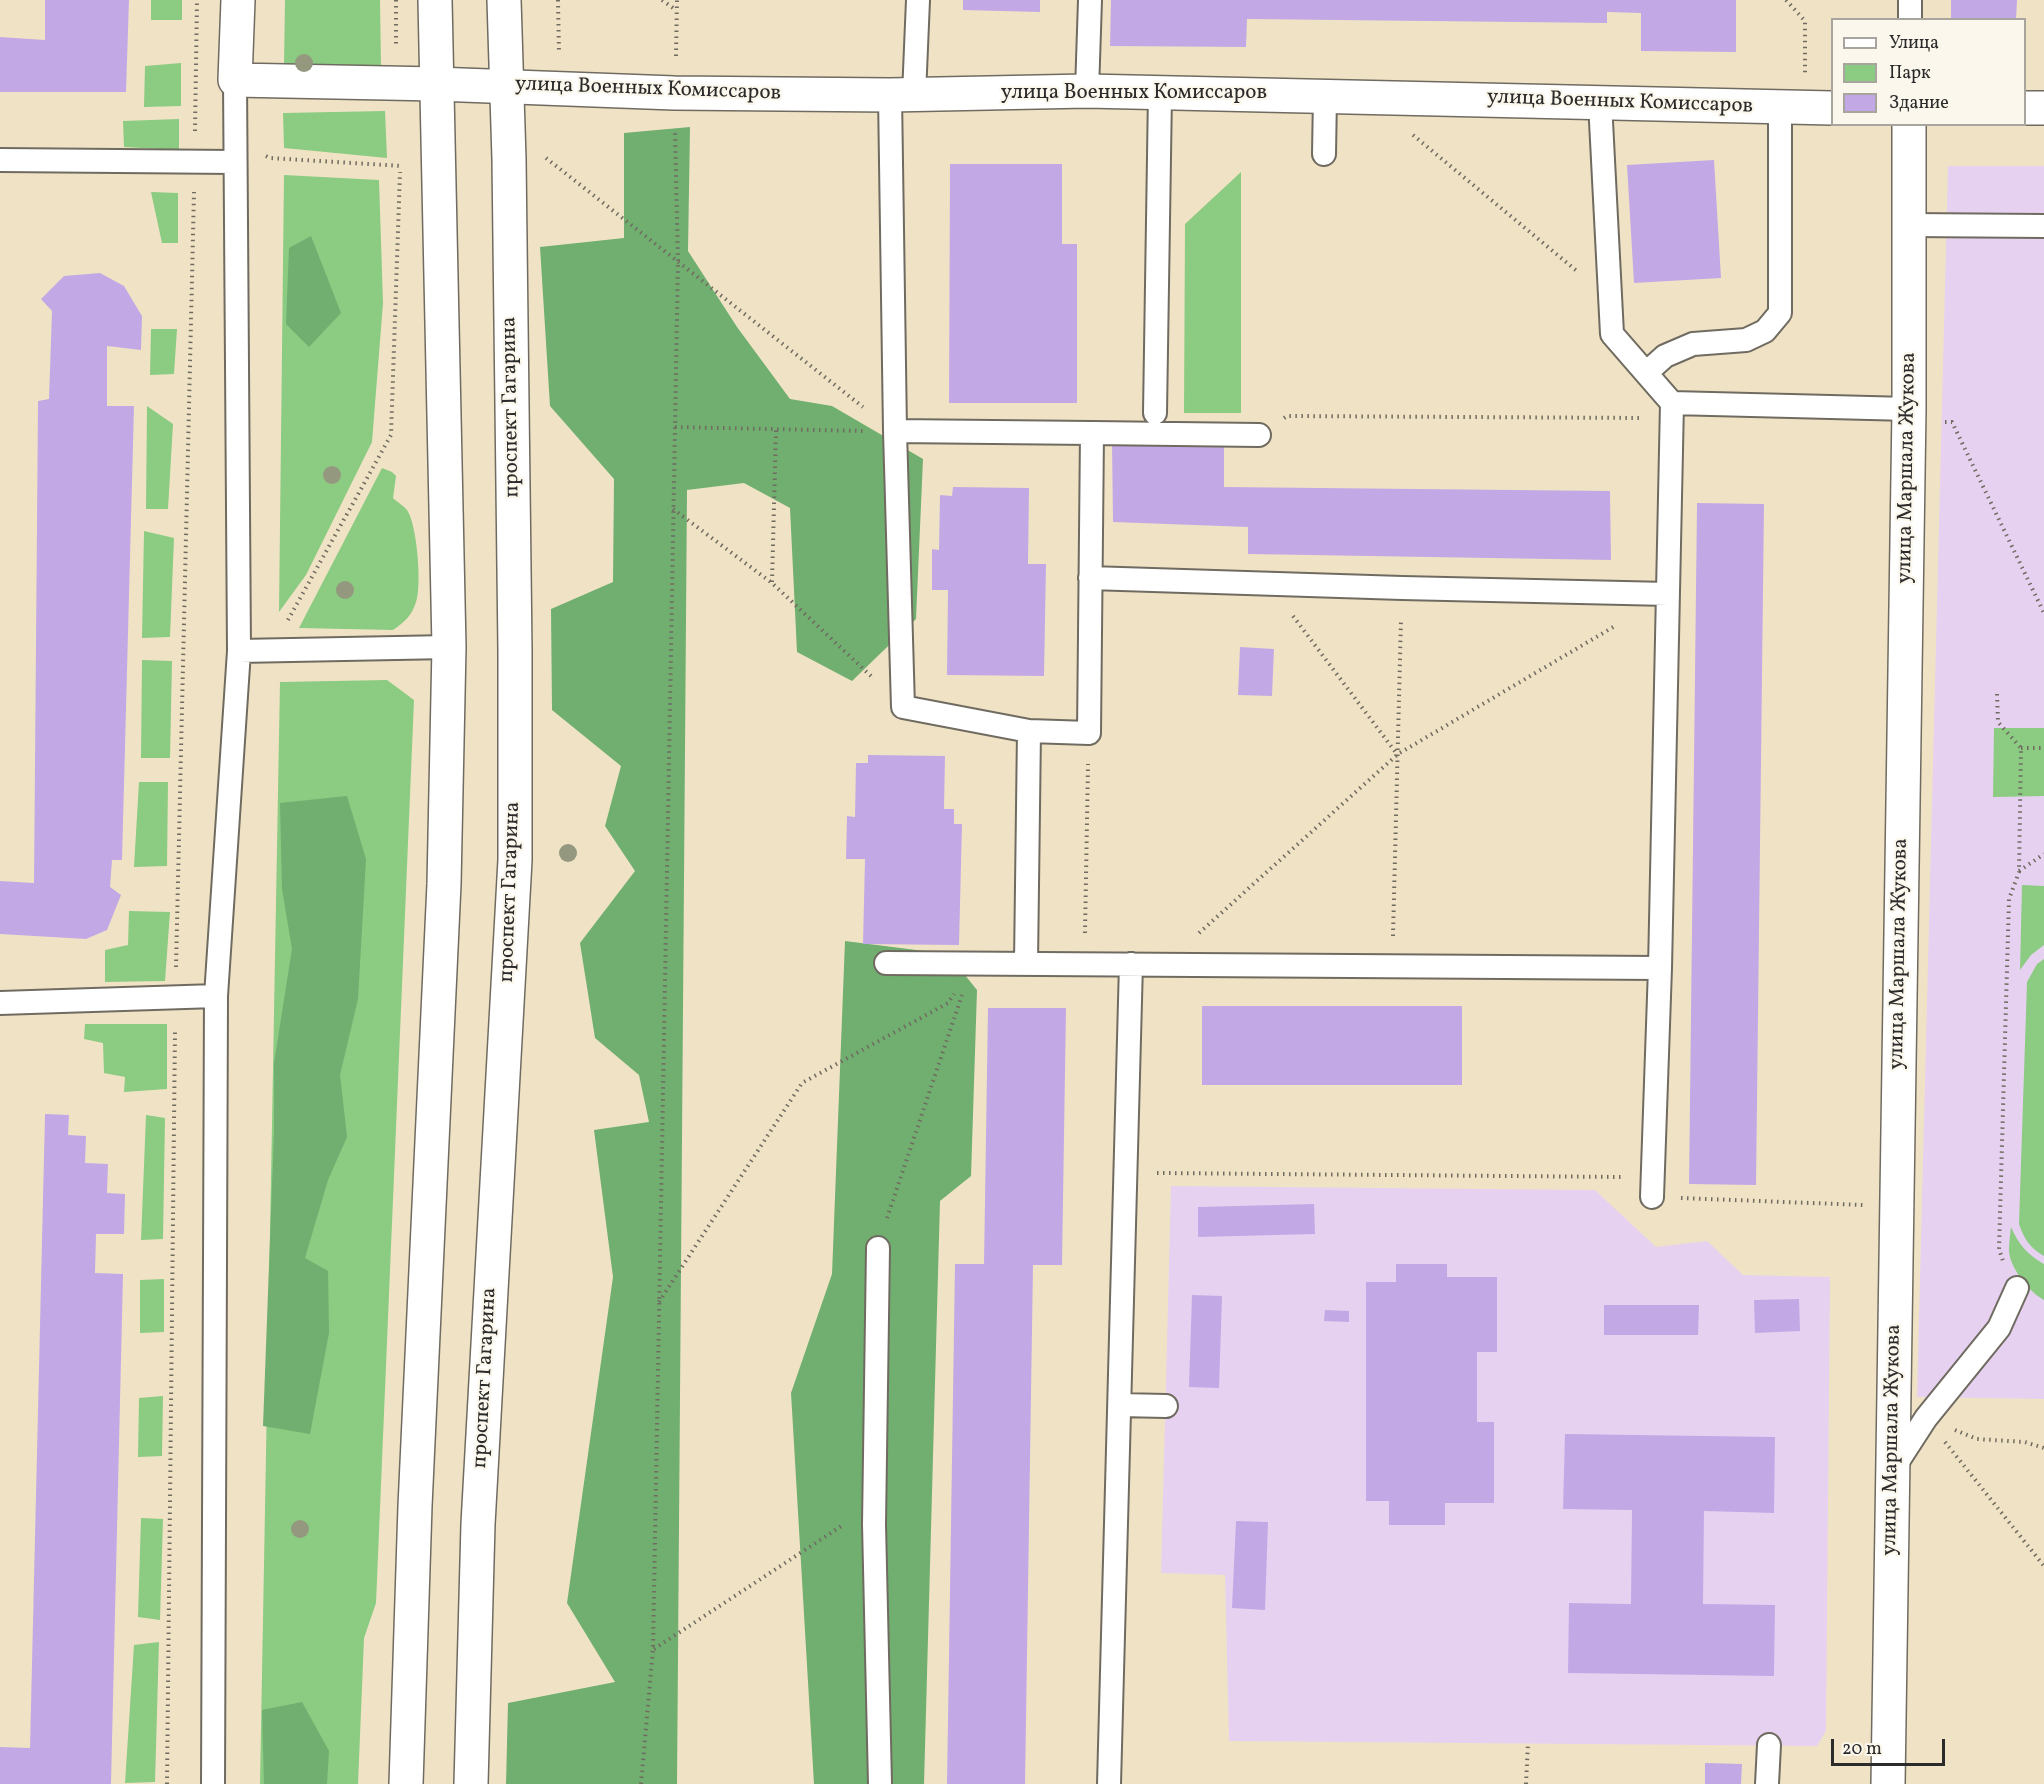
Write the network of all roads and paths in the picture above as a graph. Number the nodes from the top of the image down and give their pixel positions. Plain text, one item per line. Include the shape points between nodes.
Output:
1 (197, 0) edge
2 (238, 0) edge
3 (435, 0) edge
4 (504, 0) edge
5 (662, 0) edge
6 (677, 0) edge
7 (918, 0) edge
8 (1090, 0) edge
9 (1786, 0) edge
10 (1910, 0) edge
11 (677, 11) junction
12 (1910, 18) edge
13 (235, 80) junction
14 (436, 84) junction
15 (506, 86) junction
16 (1087, 91) junction
17 (674, 93) junction
18 (1160, 93) junction
19 (902, 95) junction
20 (1325, 96) junction
21 (1600, 102) junction
22 (1806, 108) edge
23 (2026, 108) edge
24 (2044, 108) edge
25 (1909, 126) edge
26 (1413, 134) dead end
27 (1324, 154) dead end
28 (542, 155) dead end
29 (0, 160) edge
30 (194, 162) junction
31 (235, 162) junction
32 (400, 166) dead end
33 (1909, 225) junction
34 (2044, 226) edge
35 (678, 261) junction
36 (1611, 299) junction
37 (1646, 373) junction
38 (1672, 410) junction
39 (1155, 413) dead end
40 (1909, 414) junction
41 (675, 427) junction
42 (776, 430) junction
43 (895, 431) junction
44 (1092, 433) junction
45 (1259, 435) joint
46 (673, 509) junction
47 (1090, 578) junction
48 (772, 583) junction
49 (1290, 585) junction
50 (1402, 588) junction
51 (1668, 594) junction
52 (2044, 613) edge
53 (1618, 624) dead end
54 (449, 647) junction
55 (239, 651) junction
56 (267, 652) junction
57 (1997, 694) dead end
58 (903, 707) junction
59 (1029, 731) junction
60 (1089, 733) junction
61 (2021, 748) junction
62 (2044, 748) edge
63 (1398, 754) junction
64 (2044, 854) edge
65 (2019, 872) junction
66 (886, 963) dead end
67 (973, 963) junction
68 (1026, 963) junction
69 (1084, 963) junction
70 (1131, 964) junction
71 (1165, 964) junction
72 (1392, 967) junction
73 (1660, 968) junction
74 (216, 996) junction
75 (176, 997) junction
76 (0, 1003) edge
77 (1126, 1173) junction
78 (1652, 1187) junction
79 (1867, 1205) dead end
80 (878, 1248) joint
81 (2017, 1288) joint
82 (658, 1303) junction
83 (1120, 1405) junction
84 (1166, 1406) dead end
85 (1926, 1418) junction
86 (2044, 1448) edge
87 (1893, 1470) junction
88 (874, 1524) junction
89 (2044, 1566) edge
90 (653, 1649) junction
91 (1528, 1743) dead end
92 (1769, 1745) dead end
93 (167, 1784) edge
94 (213, 1784) edge
95 (406, 1784) edge
96 (471, 1784) edge
97 (641, 1784) edge
98 (880, 1784) edge
99 (1109, 1784) edge
100 (1526, 1784) edge
101 (1767, 1784) edge
102 (1888, 1784) edge

1 - 30 path
2 - 13 main road
3 - 14 main road
4 - 15 main road, проспект Гагарина
5 - 11 path
6 - 11 path
7 - 19 lane
8 - 16 lane
9 - 22 path via 1805,21
10 - 12 lane
11 - 17 path
13 - 14 main road, улица Военных Комиссаров
13 - 31 lane
14 - 15 main road, улица Военных Комиссаров
14 - 54 main road
15 - 17 main road, улица Военных Комиссаров
15 - 96 main road, проспект Гагарина via 515,860 478,1524
16 - 18 main road, улица Военных Комиссаров
16 - 19 main road, улица Военных Комиссаров
17 - 19 main road, улица Военных Комиссаров
17 - 35 path
18 - 20 main road, улица Военных Комиссаров
18 - 39 lane
19 - 43 lane
20 - 21 main road, улица Военных Комиссаров
20 - 27 lane
21 - 22 main road, улица Военных Комиссаров
21 - 36 lane
22 - 37 lane via 1780,313 1765,331 1746,340 1693,344 1665,356
23 - 24 main road
25 - 33 main road, улица Маршала Жукова
26 - 36 path
28 - 35 path
29 - 30 lane
30 - 31 lane
30 - 75 path
31 - 55 lane
32 - 56 path via 391,435
33 - 34 lane
33 - 40 main road, улица Маршала Жукова
35 - 41 path
35 - 43 path
36 - 37 lane via 1612,334
37 - 38 lane
38 - 40 lane
38 - 45 path via 1287,416
38 - 51 lane
40 - 52 path via 1952,422
40 - 87 main road, улица Маршала Жукова
41 - 42 path
41 - 46 path
42 - 43 path
42 - 48 path
43 - 44 lane
43 - 58 lane
44 - 45 lane
44 - 47 lane
46 - 48 path
46 - 82 path
47 - 49 lane
47 - 60 lane
48 - 58 path
49 - 50 lane
49 - 63 path via 1291,614
50 - 51 lane
50 - 63 path
51 - 73 lane
53 - 63 path
54 - 56 lane
54 - 95 main road via 444,884
55 - 56 lane
55 - 74 lane
57 - 61 path via 1998,722
58 - 59 lane
59 - 60 lane
59 - 68 lane
60 - 69 path
61 - 62 path
61 - 65 path
63 - 71 path
63 - 72 path
64 - 65 path
65 - 81 path via 2009,899 1999,1249
66 - 67 lane
67 - 68 lane
67 - 80 path
67 - 82 path via 948,1003 802,1083
68 - 69 lane
69 - 70 lane
70 - 71 lane
70 - 77 lane
71 - 72 lane
72 - 73 lane
73 - 78 lane
74 - 75 lane
74 - 94 lane
75 - 76 lane
75 - 93 path
77 - 78 path
77 - 83 lane
78 - 79 path
80 - 88 lane
81 - 85 lane via 1999,1328
82 - 90 path
83 - 84 lane
83 - 99 lane
85 - 86 path via 1977,1439 2025,1442
85 - 87 lane
85 - 89 path
87 - 102 main road, улица Маршала Жукова
88 - 90 path via 845,1524
88 - 98 lane
90 - 97 path
91 - 100 path
92 - 101 lane

